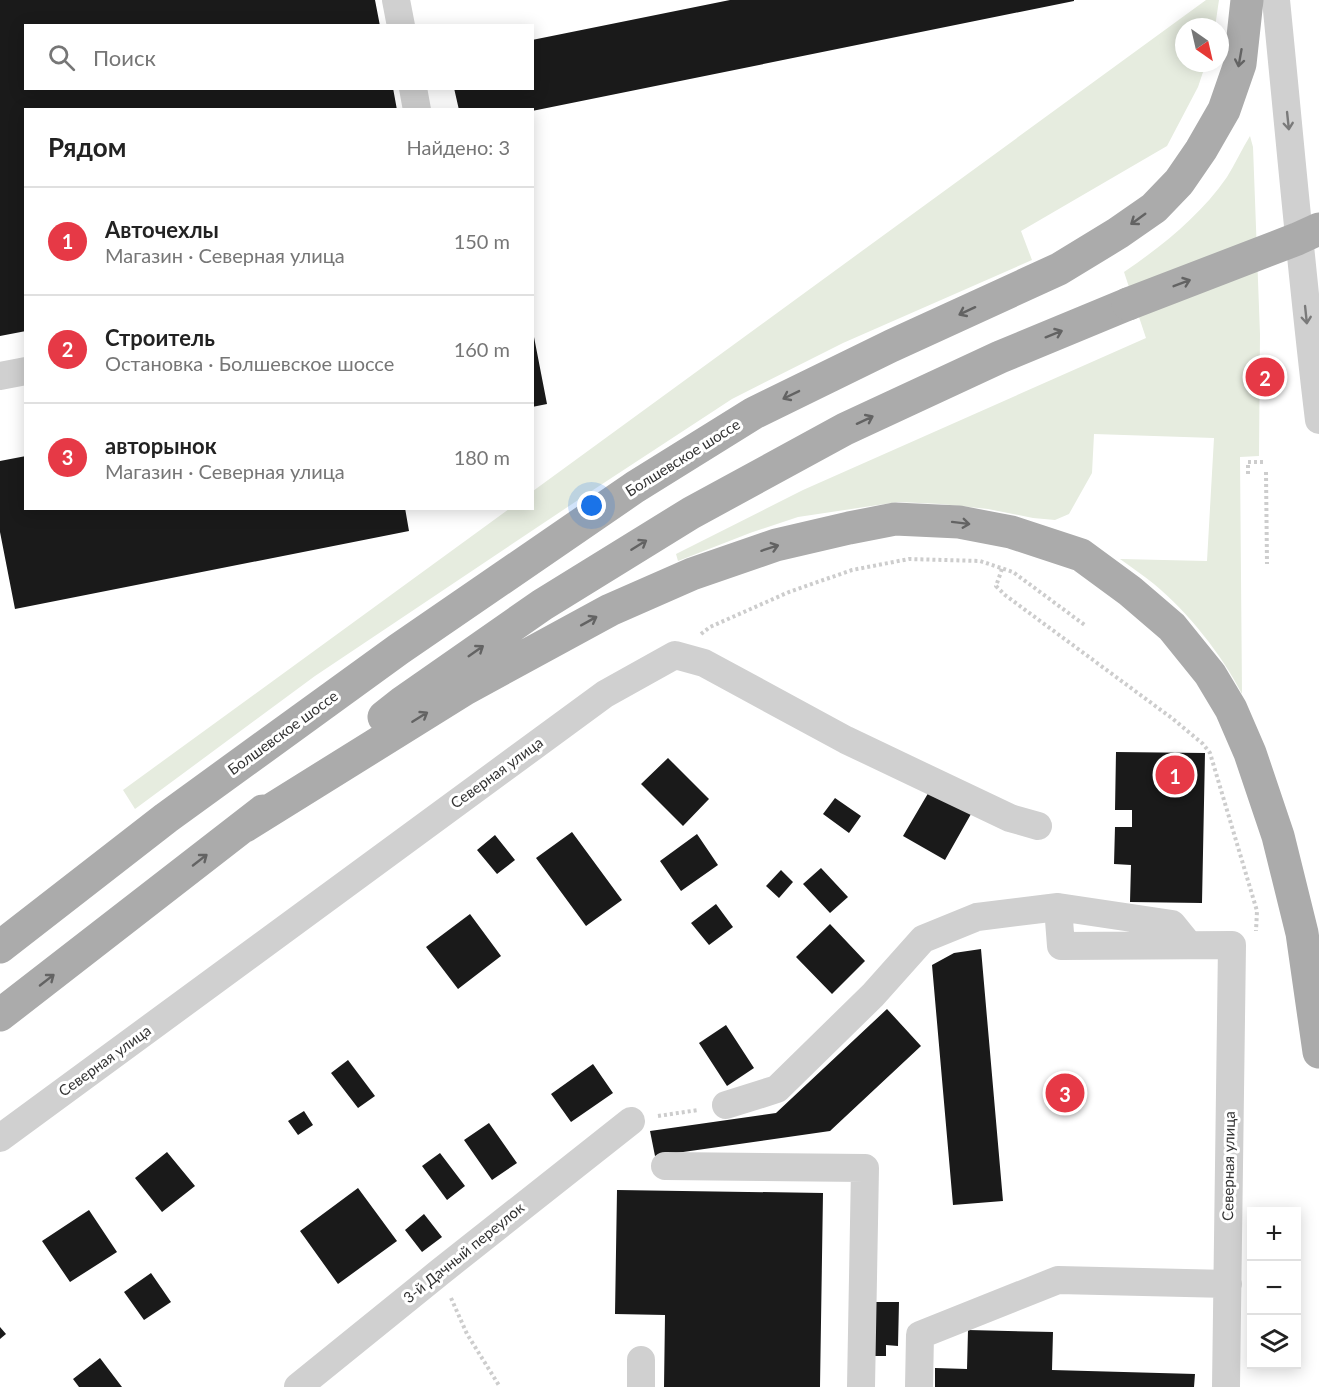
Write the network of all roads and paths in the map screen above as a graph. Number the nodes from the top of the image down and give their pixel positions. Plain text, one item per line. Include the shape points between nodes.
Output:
1 (396, 0) edge
2 (1248, 0) edge
3 (1276, 0) edge
4 (401, 24) edge
5 (413, 90) edge
6 (417, 108) edge
7 (1319, 230) edge
8 (24, 371) edge
9 (0, 376) edge
10 (1319, 420) edge
11 (1266, 462) dead end
12 (1266, 472) dead end
13 (1248, 474) dead end
14 (1267, 564) dead end
15 (1002, 569) junction
16 (999, 577) junction
17 (1006, 582) dead end
18 (1086, 626) dead end
19 (675, 655) junction
20 (245, 826) junction
21 (1038, 826) dead end
22 (1058, 907) junction
23 (1244, 940) junction
24 (1189, 945) junction
25 (0, 947) edge
26 (0, 1015) edge
27 (1319, 1052) edge
28 (726, 1105) joint
29 (631, 1121) joint
30 (0, 1138) edge
31 (665, 1166) dead end
32 (440, 1272) junction
33 (1228, 1284) junction
34 (298, 1387) edge
35 (500, 1387) edge
36 (861, 1387) edge
37 (919, 1387) edge
38 (1226, 1387) edge

1 - 4 street
2 -> 25 main road, Болшевское шоссе via 1240,64 1224,110 1179,182 1154,208 1059,269 754,413 635,487 399,649 166,818
3 -> 10 street
5 - 6 street
20 -> 7 main road, bridge via 403,702 542,604 691,513 845,429 1000,357
8 - 9 street
11 - 13 path via 1248,462
12 - 14 path
15 - 16 path
15 - 18 path via 1013,572
15 - 19 path via 980,561 909,559 852,570 789,592 710,627
16 - 17 path
16 - 23 path via 996,586 1005,596 1173,719 1210,753 1257,911
19 - 21 street via 704,663 846,740 1010,818
19 - 30 street, Северная улица via 605,694
26 -> 20 main road
20 -> 27 main road via 465,689 610,609 692,574 776,546 895,519 959,522 1011,532 1080,555 1130,591 1172,627 1221,691 1250,753 1278,836 1302,933
22 - 24 street via 1173,924
22 - 24 street via 1061,946
22 - 28 street via 976,917 923,939 873,995 777,1089
23 - 24 street
23 - 33 street, Северная улица
28 - 29 path
29 - 32 street, 3-й Дачный переулок
31 - 36 street via 865,1168
32 - 34 street, 3-й Дачный переулок
32 - 35 path via 467,1334
33 - 37 street via 1058,1280 920,1335
33 - 38 street, Северная улица

